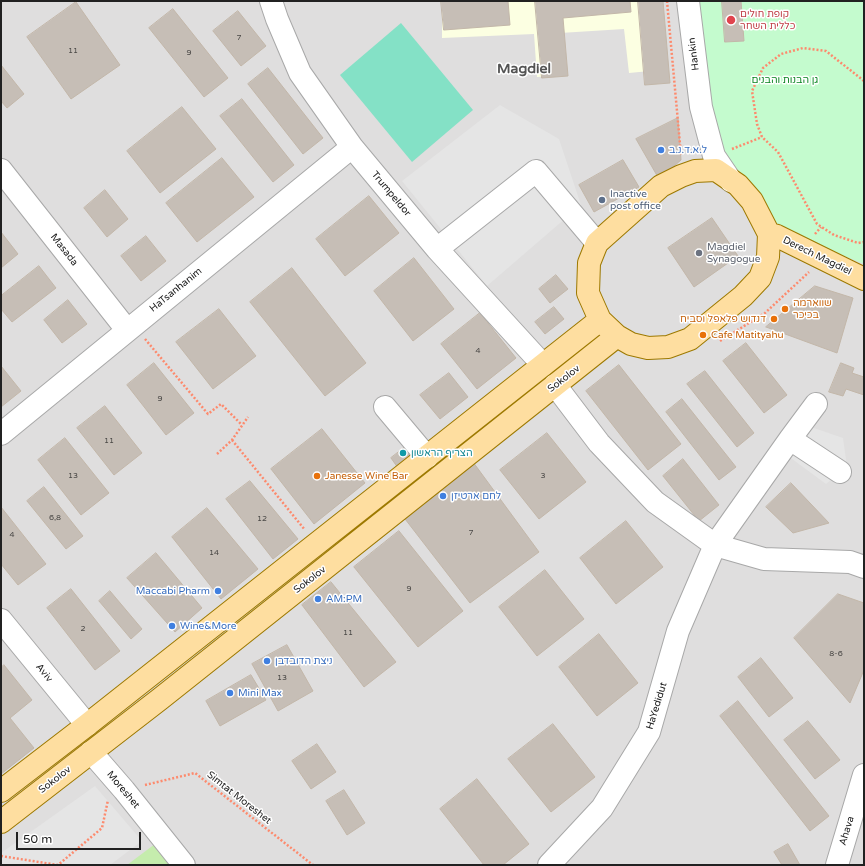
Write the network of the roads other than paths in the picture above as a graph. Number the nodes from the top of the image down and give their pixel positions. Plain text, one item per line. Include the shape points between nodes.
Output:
1 (271, 1) edge
2 (688, 1) edge
3 (701, 107) junction
4 (352, 147) junction
5 (1, 170) edge
6 (694, 171) junction
7 (731, 181) junction
8 (769, 234) junction
9 (597, 243) junction
10 (438, 250) junction
11 (864, 279) edge
12 (600, 320) junction
13 (131, 327) junction
14 (617, 336) junction
15 (544, 365) junction
16 (555, 385) junction
17 (816, 404) dead end
18 (385, 406) dead end
19 (1, 434) edge
20 (1, 439) edge
21 (790, 439) junction
22 (1, 448) edge
23 (427, 457) junction
24 (840, 472) dead end
25 (715, 545) junction
26 (864, 567) edge
27 (1, 620) edge
28 (87, 725) junction
29 (91, 752) junction
30 (864, 775) edge
31 (1, 791) edge
32 (1, 822) edge
33 (184, 865) edge
34 (549, 865) edge
35 (837, 865) edge

1 - 4 street, Trumpeldor via 300,73
2 - 3 street, Hankin
3 - 6 street, Hankin via 698,157
3 - 7 street, Hankin via 714,156
4 - 10 street, Trumpeldor
4 - 13 street, HaTsanhanim
5 - 13 street, Masada
6 - 7 main road via 716,170
6 - 9 main road via 661,186
7 - 8 main road via 752,201
8 - 11 main road, Derech Magdiel
8 - 14 main road via 768,257 760,278 743,296 690,339 668,347 648,348 631,344
9 - 10 street via 536,171
9 - 12 main road via 589,262 588,293
10 - 15 street, Trumpeldor
12 - 14 main road
12 - 15 main road
13 - 19 street, HaTsanhanim
14 - 16 main road, Sokolov
15 - 23 main road
16 - 25 street via 599,443 655,502
16 - 29 main road, Sokolov
17 - 21 street, HaYedidut
18 - 23 street
20 - 22 street via 5,445
21 - 24 street
21 - 25 street, HaYedidut
23 - 28 main road
25 - 26 street via 764,559 850,562
25 - 34 street, HaYedidut via 678,632 649,732 602,808
27 - 28 street, Aviv
28 - 31 main road
29 - 32 main road, Sokolov
29 - 33 street, Moreshet
30 - 35 street, Ahava

